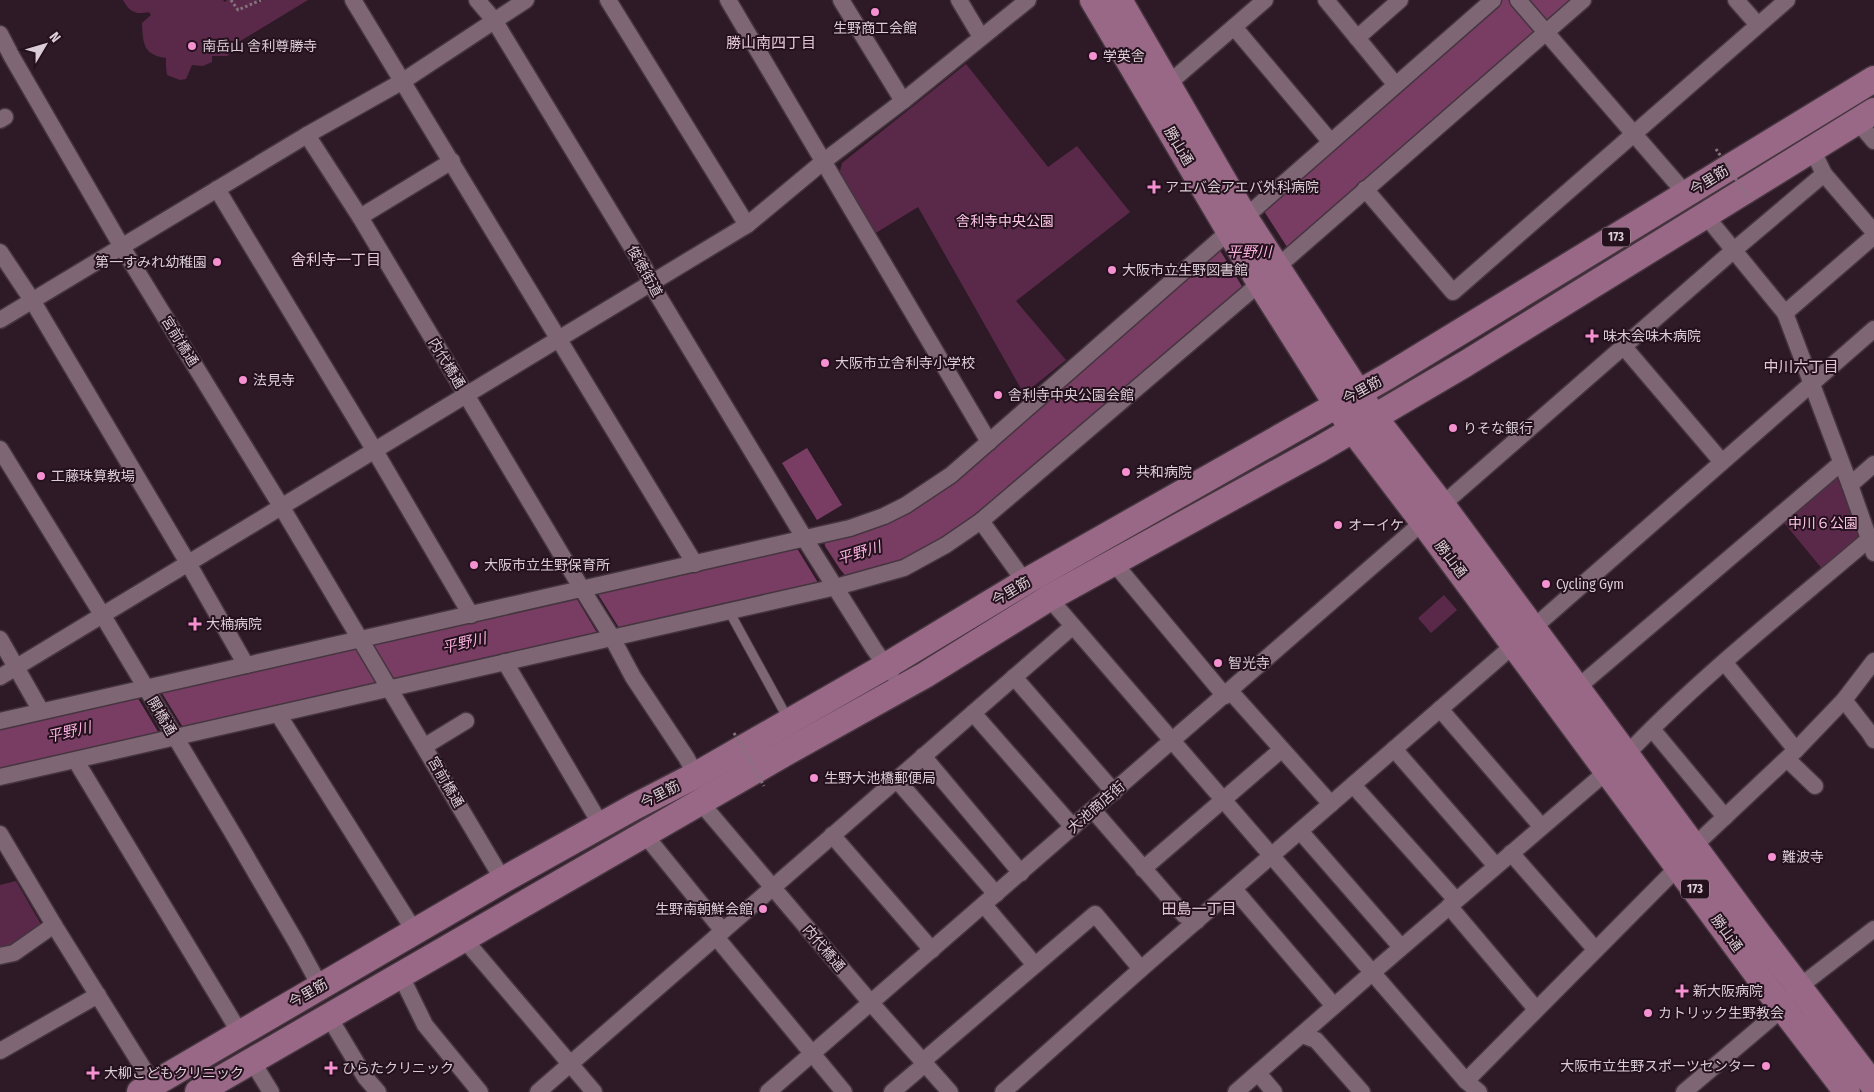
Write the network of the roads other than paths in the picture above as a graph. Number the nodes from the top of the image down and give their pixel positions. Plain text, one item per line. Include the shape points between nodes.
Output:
1 (353, 0) edge
2 (478, 0) edge
3 (526, 0) edge
4 (608, 0) edge
5 (728, 0) edge
6 (842, 0) edge
7 (959, 0) edge
8 (1028, 0) edge
9 (1092, 0) edge
10 (1119, 0) edge
11 (1265, 0) edge
12 (1326, 0) edge
13 (1400, 0) edge
14 (1493, 0) edge
15 (1518, 0) edge
16 (1583, 0) edge
17 (1736, 0) edge
18 (1787, 0) edge
19 (494, 20) junction
20 (1758, 25) junction
21 (1234, 27) junction
22 (1544, 31) junction
23 (0, 34) edge
24 (981, 37) junction
25 (1357, 38) junction
26 (1874, 78) edge
27 (403, 80) junction
28 (1168, 84) junction
29 (1395, 84) junction
30 (903, 101) junction
31 (1866, 116) edge
32 (1634, 134) junction
33 (307, 135) junction
34 (1330, 141) junction
35 (1874, 141) edge
36 (1812, 149) junction
37 (824, 161) junction
38 (452, 162) junction
39 (1824, 174) junction
40 (217, 189) junction
41 (1365, 189) junction
42 (1686, 194) junction
43 (1706, 214) junction
44 (360, 217) junction
45 (746, 225) junction
46 (1238, 226) junction
47 (1874, 232) edge
48 (1874, 236) edge
49 (122, 247) junction
50 (1734, 250) junction
51 (0, 252) edge
52 (1267, 273) junction
53 (651, 284) junction
54 (32, 300) junction
55 (1785, 313) junction
56 (0, 320) edge
57 (1871, 338) edge
58 (560, 339) junction
59 (1624, 347) junction
60 (1812, 384) junction
61 (466, 396) junction
62 (1347, 399) junction
63 (1363, 424) junction
64 (989, 442) junction
65 (0, 449) edge
66 (375, 451) junction
67 (1722, 462) junction
68 (1841, 463) junction
69 (1874, 464) edge
70 (1850, 485) junction
71 (282, 506) junction
72 (1433, 513) junction
73 (981, 521) junction
74 (807, 541) junction
75 (1871, 547) edge
76 (188, 563) junction
77 (1114, 563) junction
78 (695, 564) junction
79 (1025, 582) junction
80 (835, 585) junction
81 (583, 591) junction
82 (1049, 598) junction
83 (729, 611) junction
84 (471, 615) junction
85 (103, 616) junction
86 (1073, 626) junction
87 (611, 636) junction
88 (1524, 636) junction
89 (0, 639) edge
90 (361, 642) junction
91 (1874, 661) edge
92 (505, 662) junction
93 (1725, 663) junction
94 (246, 665) junction
95 (886, 666) junction
96 (16, 667) junction
97 (0, 676) edge
98 (1014, 677) junction
99 (388, 686) junction
100 (902, 688) junction
101 (1577, 688) junction
102 (146, 690) junction
103 (1228, 693) junction
104 (1844, 700) junction
105 (1440, 709) junction
106 (41, 711) junction
107 (973, 713) junction
108 (278, 714) junction
109 (466, 720) dead end
110 (0, 721) edge
111 (790, 721) junction
112 (1652, 729) junction
113 (173, 735) junction
114 (1874, 740) edge
115 (1172, 742) junction
116 (425, 746) junction
117 (1394, 749) junction
118 (1282, 750) junction
119 (1791, 755) junction
120 (923, 756) junction
121 (76, 761) junction
122 (1616, 763) junction
123 (696, 775) junction
124 (0, 777) edge
125 (896, 779) junction
126 (1353, 784) junction
127 (1816, 786) dead end
128 (1114, 792) junction
129 (1222, 800) junction
130 (701, 803) junction
131 (1331, 804) junction
132 (1093, 810) junction
133 (1725, 817) junction
134 (601, 825) junction
135 (1541, 826) junction
136 (1073, 828) junction
137 (1300, 831) junction
138 (0, 834) edge
139 (645, 835) junction
140 (832, 835) junction
141 (1511, 853) junction
142 (1271, 856) junction
143 (1686, 856) junction
144 (1496, 866) junction
145 (1143, 869) junction
146 (1021, 873) junction
147 (503, 880) junction
148 (772, 887) junction
149 (1234, 889) junction
150 (990, 900) junction
151 (1452, 903) junction
152 (1197, 922) junction
153 (54, 925) junction
154 (1874, 929) edge
155 (415, 932) junction
156 (719, 934) junction
157 (464, 939) junction
158 (1401, 947) junction
159 (1595, 949) junction
160 (932, 950) junction
161 (0, 956) edge
162 (1035, 965) junction
163 (1141, 969) junction
164 (1373, 972) junction
165 (401, 976) junction
166 (320, 986) junction
167 (1799, 987) junction
168 (98, 994) junction
169 (871, 1003) junction
170 (1334, 1006) junction
171 (1783, 1008) junction
172 (1536, 1009) junction
173 (329, 1017) junction
174 (240, 1033) junction
175 (1302, 1034) junction
176 (0, 1052) edge
177 (812, 1054) junction
178 (252, 1062) junction
179 (924, 1062) junction
180 (570, 1064) junction
181 (1258, 1073) junction
182 (1874, 1086) edge
183 (1474, 1088) edge
184 (151, 1090) edge
185 (198, 1092) edge
186 (271, 1092) edge
187 (378, 1092) edge
188 (480, 1092) edge
189 (538, 1092) edge
190 (594, 1092) edge
191 (768, 1092) edge
192 (844, 1092) edge
193 (892, 1092) edge
194 (950, 1092) edge
195 (1003, 1092) edge
196 (1236, 1092) edge
197 (1274, 1092) edge
198 (1362, 1092) edge
199 (1684, 1092) edge
200 (1847, 1092) edge

1 - 27 street
2 - 19 street, 俊徳街道
3 - 19 street
4 - 45 street
5 - 37 street
6 - 30 street
7 - 24 street
8 - 24 street
9 - 46 main road, 勝山通
10 - 28 main road, 勝山通
11 - 21 street
12 - 25 street
13 - 25 street
14 - 29 street
15 - 22 street
16 - 22 street
17 - 20 street
18 - 20 street
19 - 27 street
19 - 53 street, 俊徳街道 via 645,269
20 - 32 street
21 - 28 street
21 - 34 street
22 - 32 street
22 - 41 street
23 - 49 street, 宮前橋通
24 - 30 street
25 - 29 street
26 - 42 main road, 今里筋 / 173
27 - 33 street
27 - 38 street
28 - 46 main road, 勝山通
29 - 34 street
30 - 37 street
31 - 35 street
31 - 36 main road, 今里筋 / 173
32 - 41 street via 1453,292
32 - 42 street
33 - 40 street
33 - 44 street, 内代橋通
34 - 46 street
36 - 39 street
36 - 43 main road, 今里筋 / 173
37 - 45 street
37 - 64 street
38 - 44 street
38 - 58 street
39 - 47 street
39 - 50 street, 大池商店街
40 - 49 street
40 - 66 street
41 - 52 street
42 - 62 main road, 今里筋 / 173
43 - 50 street
43 - 63 main road, 今里筋 / 173
44 - 61 street, 内代橋通
45 - 53 street
46 - 52 main road, 勝山通
46 - 64 street
48 - 55 street
49 - 54 street
49 - 71 street, 宮前橋通
50 - 55 street
50 - 59 street, 大池商店街
51 - 54 street
52 - 62 main road, 勝山通
52 - 73 street
53 - 58 street
53 - 74 street, 俊徳街道
54 - 56 street
54 - 76 street
55 - 60 street
57 - 60 street
58 - 61 street
58 - 78 street
59 - 67 street
59 - 72 street, 大池商店街
60 - 67 street
60 - 68 street
61 - 66 street
61 - 81 street, 内代橋通
62 - 63 main road, 勝山通 / 173
62 - 79 main road, 今里筋
63 - 72 main road, 勝山通 / 173
63 - 77 main road, 今里筋
64 - 74 street via 932,488 894,511
65 - 85 street, 開橋通
66 - 71 street
66 - 84 street
67 - 88 street
68 - 70 street
68 - 101 street
69 - 70 street
70 - 75 street
71 - 76 street
71 - 90 street, 宮前橋通
72 - 88 main road, 勝山通 / 173
72 - 103 street, 大池商店街
73 - 79 street
73 - 80 street via 904,568
74 - 78 street
74 - 80 street, 俊徳街道
75 - 93 street
76 - 85 street
76 - 94 street
77 - 82 main road, 今里筋
77 - 103 street
78 - 81 street
79 - 95 main road, 今里筋
80 - 83 street
80 - 95 street, 俊徳街道
81 - 84 street
81 - 87 street, 内代橋通
82 - 86 street
82 - 100 main road, 今里筋
83 - 87 street
83 - 111 lane
84 - 90 street
85 - 96 street
85 - 102 street, 開橋通
86 - 98 street
86 - 115 street
87 - 92 street
87 - 123 street via 633,677
88 - 101 main road, 勝山通 / 173
88 - 105 street
88 - 122 main road, 勝山通 / 173
89 - 96 street
90 - 94 street
90 - 99 street, 宮前橋通
91 - 104 street
92 - 99 street
92 - 134 street
93 - 112 street
93 - 119 street
94 - 102 street
95 - 100 street, 俊徳街道
95 - 111 main road, 今里筋
96 - 97 street
96 - 106 street
98 - 107 street
98 - 128 street
99 - 108 street
99 - 116 street, 宮前橋通
100 - 130 main road, 今里筋
101 - 122 main road, 勝山通 / 173
102 - 106 street
102 - 113 street, 開橋通
103 - 115 street, 大池商店街
103 - 118 street
104 - 114 street
104 - 119 street
105 - 117 street
105 - 135 street
106 - 110 street
107 - 120 street
107 - 136 street
108 - 113 street
108 - 155 street
109 - 116 street
111 - 123 main road, 今里筋
112 - 122 street
112 - 133 street
113 - 121 street
113 - 166 street, 開橋通
115 - 128 street, 大池商店街
115 - 129 street
116 - 147 street, 宮前橋通
117 - 126 street
117 - 144 street
118 - 129 street
118 - 131 street
119 - 127 street
119 - 133 street
120 - 125 street
120 - 146 street
121 - 124 street
121 - 174 street
122 - 135 street
122 - 143 main road, 勝山通 / 173
123 - 134 main road, 今里筋
125 - 140 street
125 - 150 street
126 - 131 street
126 - 151 street
128 - 132 street, 大池商店街
129 - 142 street
129 - 145 street
130 - 139 main road, 今里筋
130 - 148 street, 内代橋通
131 - 137 street
132 - 136 street, 大池商店街
132 - 145 street
133 - 143 street
134 - 147 main road, 今里筋
135 - 141 street
136 - 146 street, 大池商店街
137 - 142 street
137 - 158 street
138 - 153 street
139 - 156 street
139 - 157 main road, 今里筋
140 - 148 street
140 - 160 street
141 - 144 street
141 - 159 street
142 - 149 street
142 - 164 street
143 - 159 street
143 - 167 main road, 勝山通 / 173
143 - 171 main road, 勝山通 / 173
144 - 151 street
145 - 152 street via 1184,915
146 - 150 street, 大池商店街
147 - 155 main road, 今里筋
148 - 156 street
148 - 169 street, 内代橋通
149 - 152 street
149 - 170 street
150 - 160 street, 大池商店街
150 - 162 street
151 - 158 street
151 - 172 street
152 - 163 street
153 - 161 street via 14,953
153 - 168 street
154 - 167 street
155 - 166 main road, 今里筋
156 - 177 street
156 - 180 street
157 - 165 main road, 今里筋
157 - 180 street
158 - 164 street
159 - 172 street
160 - 169 street, 大池商店街
162 - 163 street via 1095,914
162 - 179 street
163 - 195 street
164 - 170 street
164 - 183 street
165 - 173 main road, 今里筋
165 - 188 street via 425,1025
166 - 174 main road, 今里筋
167 - 171 street
167 - 182 main road, 勝山通 / 173
168 - 176 street
168 - 184 street
169 - 177 street, 大池商店街
169 - 179 street, 内代橋通
170 - 175 street
171 - 199 street
171 - 200 main road, 勝山通 / 173
172 - 183 street
173 - 178 main road, 今里筋
173 - 187 street
174 - 184 main road, 今里筋
175 - 181 street
175 - 198 street via 1316,1040
177 - 191 street, 大池商店街
177 - 192 street
178 - 185 main road, 今里筋
178 - 186 street
179 - 193 street
179 - 194 street, 内代橋通
180 - 189 street
180 - 190 street
181 - 196 street
181 - 197 street

